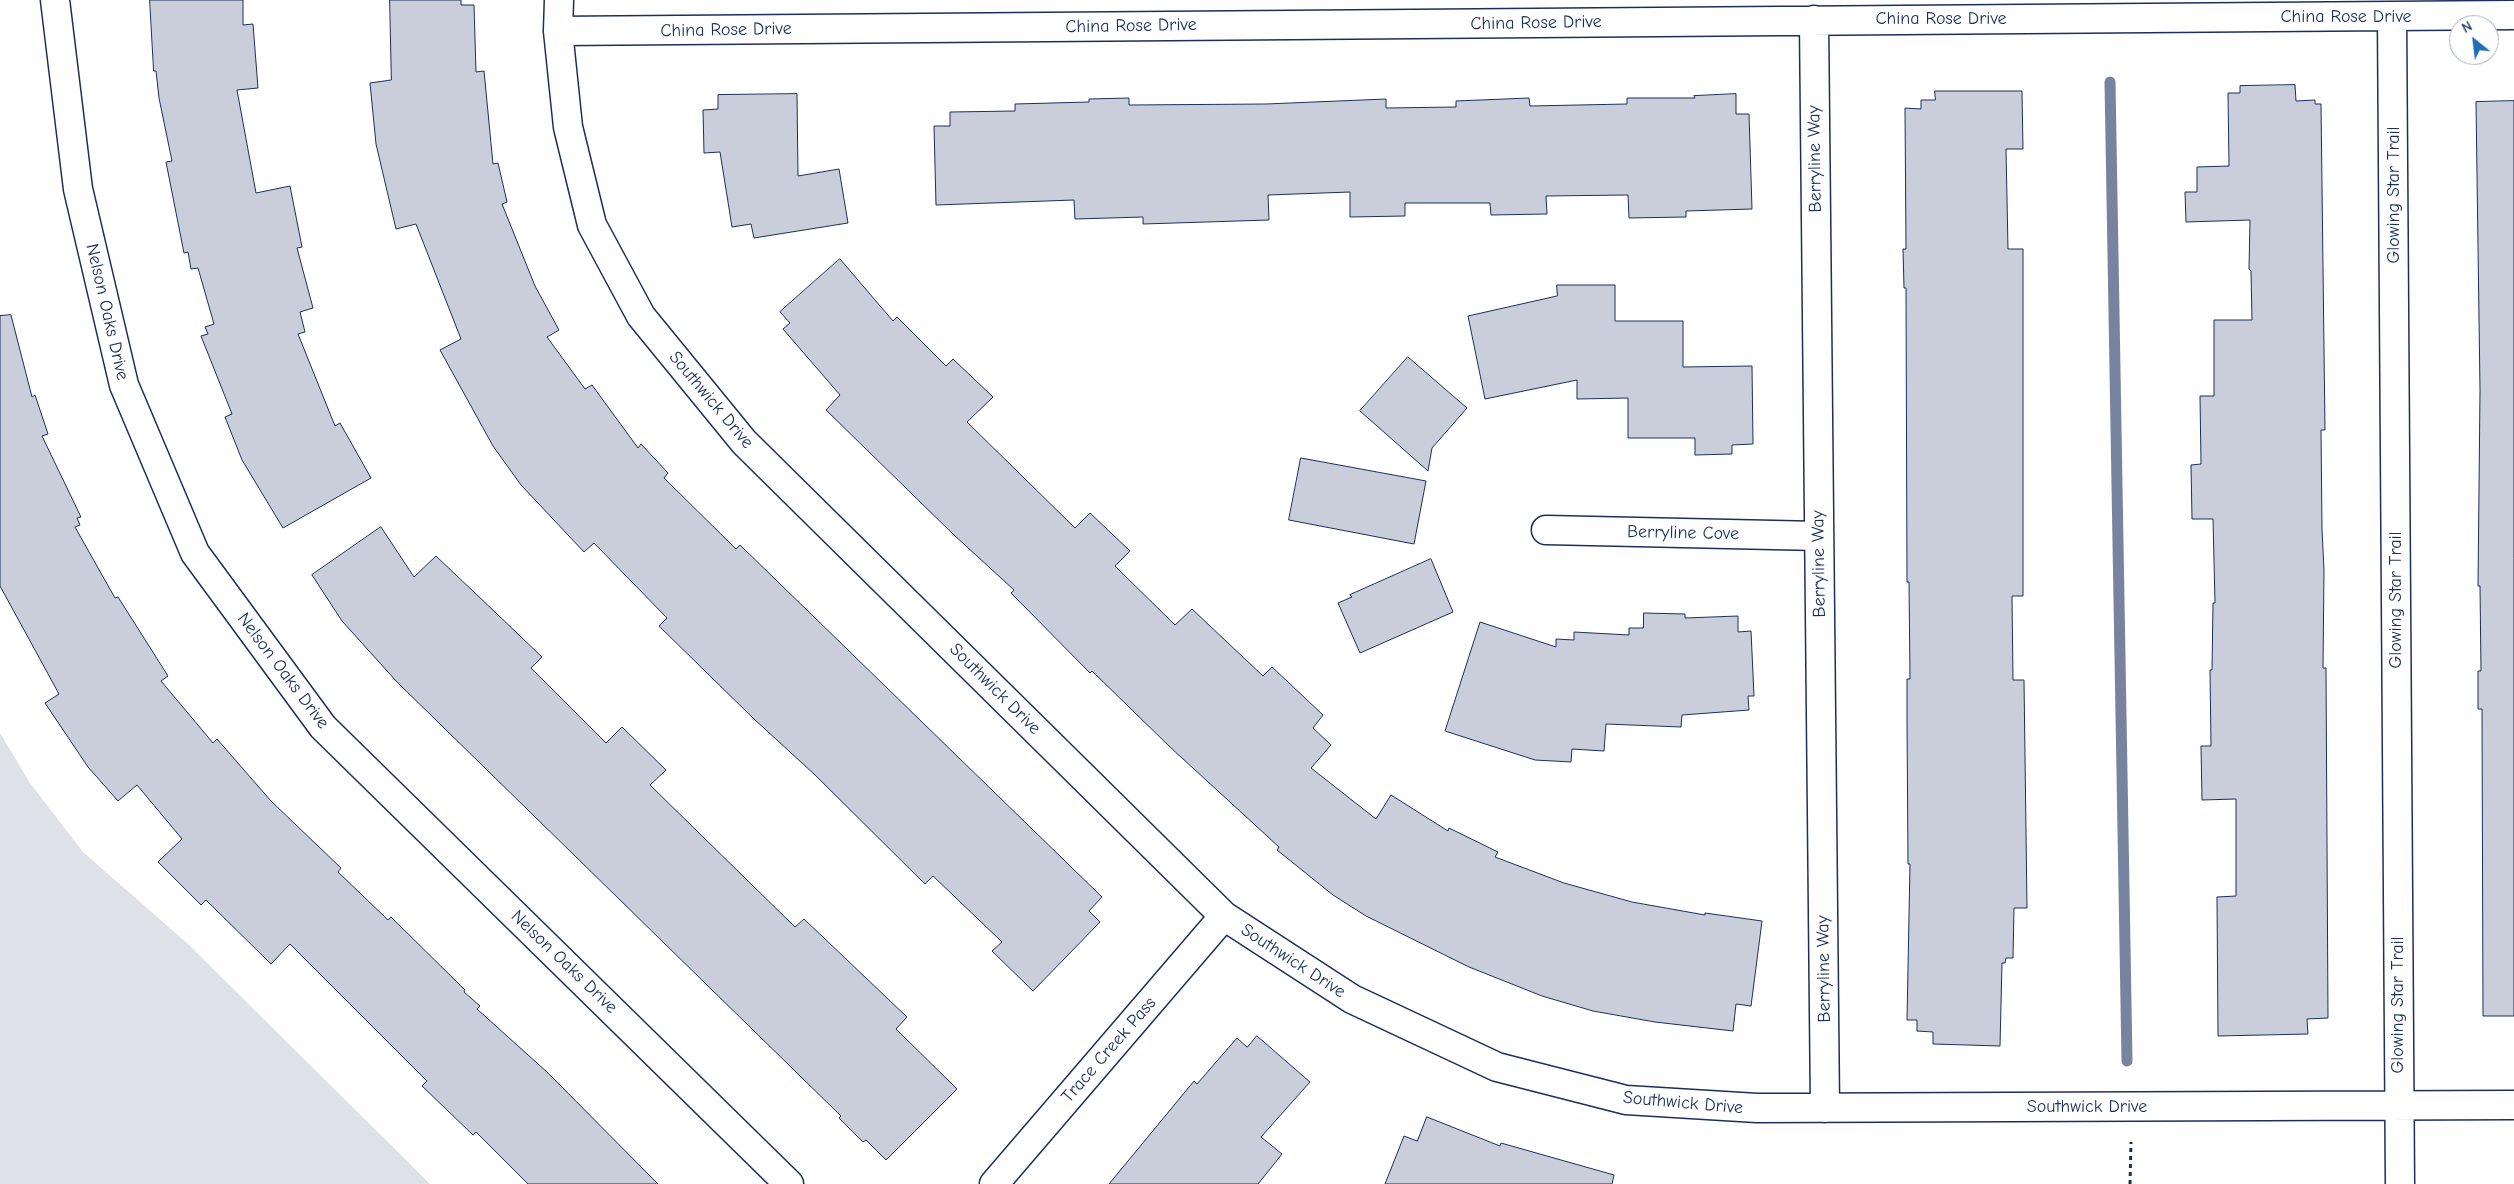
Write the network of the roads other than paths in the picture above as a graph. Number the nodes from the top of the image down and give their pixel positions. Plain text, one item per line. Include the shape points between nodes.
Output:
1 (55, 0) edge
2 (558, 0) edge
3 (2392, 16) junction
4 (2514, 16) edge
5 (1814, 20) junction
6 (558, 32) junction
7 (1546, 530) dead end
8 (1819, 536) junction
9 (1224, 916) junction
10 (2514, 1105) edge
11 (2399, 1106) junction
12 (1825, 1108) junction
13 (789, 1184) edge
14 (994, 1184) edge
15 (2400, 1184) edge

1 - 13 street, Nelson Oaks Drive via 78,189 124,385 195,553 323,727
2 - 6 street, Southwick Drive
3 - 4 street, China Rose Drive
3 - 5 street, China Rose Drive
3 - 11 street, Glowing Star Trail
5 - 6 street, China Rose Drive
5 - 8 street, Berryline Way
6 - 9 street, Southwick Drive via 568,127 592,225 641,316 744,442
7 - 8 street, Berryline Cove
8 - 12 street, Berryline Way
9 - 12 street, Southwick Drive via 1352,998 1497,1067 1626,1100 1757,1108
9 - 14 street, Trace Creek Pass
10 - 11 street, Southwick Drive
11 - 12 street, Southwick Drive
11 - 15 street, Glowing Star Trail

